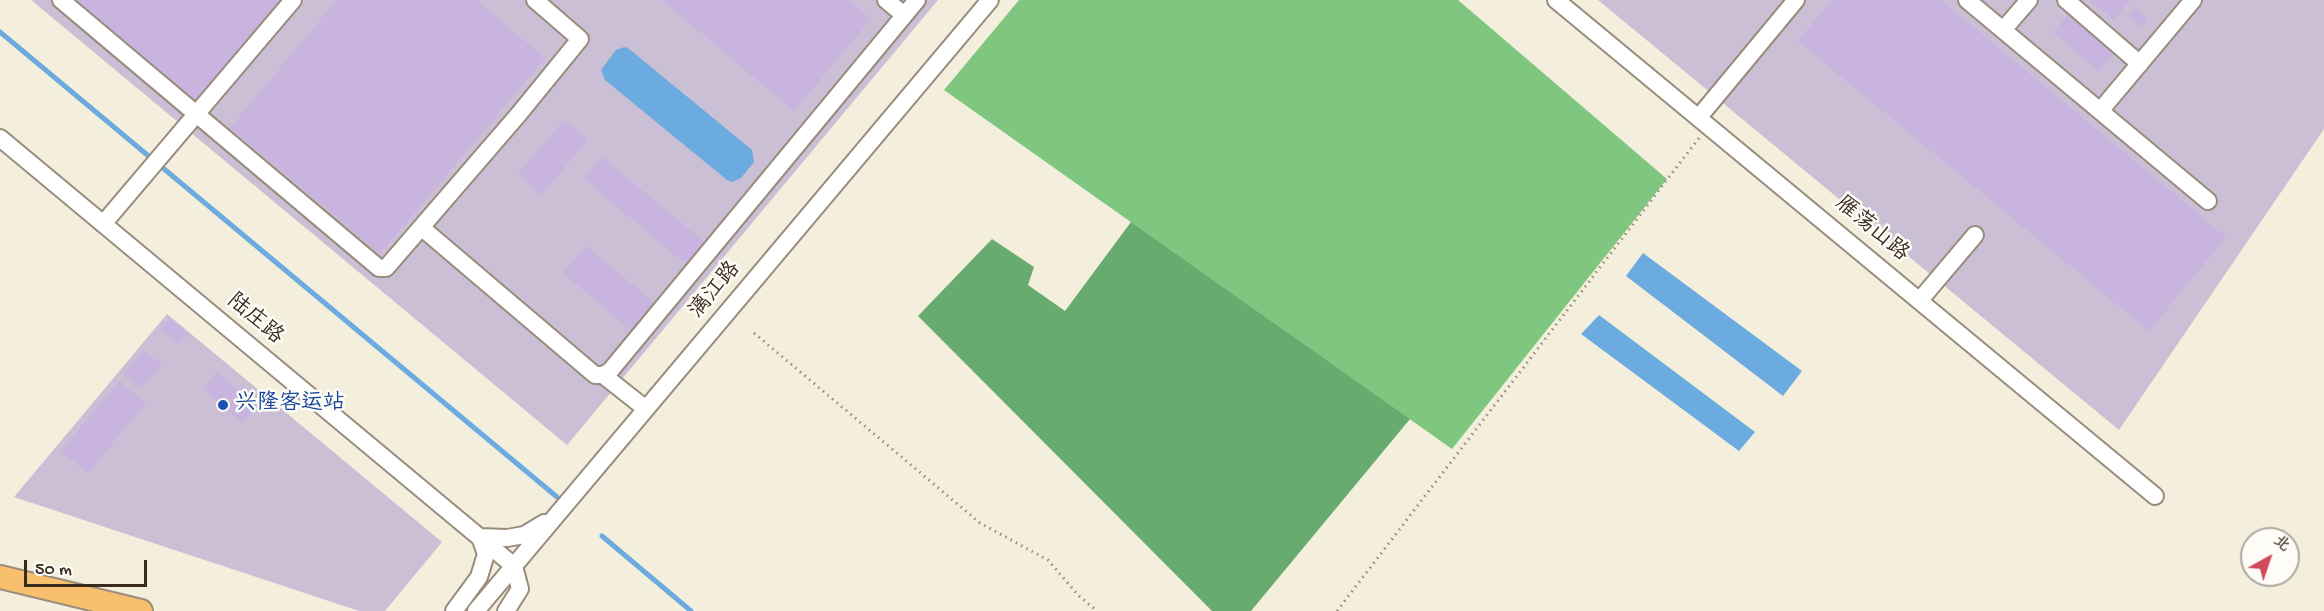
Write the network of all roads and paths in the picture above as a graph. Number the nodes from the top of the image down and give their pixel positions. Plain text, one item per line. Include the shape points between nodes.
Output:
1 (61, 0) edge
2 (293, 0) edge
3 (535, 0) edge
4 (886, 0) edge
5 (917, 0) edge
6 (990, 0) edge
7 (1556, 0) edge
8 (1796, 0) edge
9 (1967, 0) edge
10 (2029, 0) edge
11 (2066, 0) edge
12 (2193, 0) edge
13 (904, 15) junction
14 (2003, 30) junction
15 (2140, 64) junction
16 (2100, 111) junction
17 (196, 114) junction
18 (1704, 121) junction
19 (0, 138) edge
20 (2208, 201) dead end
21 (103, 224) junction
22 (422, 228) junction
23 (1975, 235) dead end
24 (1920, 300) junction
25 (754, 333) dead end
26 (603, 375) junction
27 (646, 409) junction
28 (2155, 496) dead end
29 (555, 517) junction
30 (480, 537) junction
31 (514, 566) junction
32 (0, 577) edge
33 (141, 611) edge
34 (454, 611) edge
35 (476, 611) edge
36 (506, 611) edge
37 (1097, 611) edge
38 (1337, 611) edge

1 - 17 street
2 - 17 street
3 - 22 street via 580,39
4 - 13 street
5 - 13 street
6 - 27 street, 漓江路
7 - 18 street, 雁荡山路
8 - 18 street
9 - 14 street
10 - 14 street
11 - 15 street
12 - 15 street
13 - 26 street
14 - 16 street
15 - 16 street
16 - 20 street
17 - 21 street
17 - 22 street via 379,268 386,268
18 - 24 street, 雁荡山路
18 - 38 path
19 - 21 street, 陆庄路
21 - 30 street, 陆庄路
22 - 26 street via 595,375
23 - 24 street
24 - 28 street, 雁荡山路
25 - 37 path via 980,523 1048,560
26 - 27 street
27 - 29 street, 漓江路
29 - 30 street via 524,535
29 - 31 street, 漓江路
30 - 31 street, 陆庄路
30 - 34 street via 486,554 479,577
31 - 35 street, 漓江路
31 - 36 street via 520,589
32 - 33 highway

